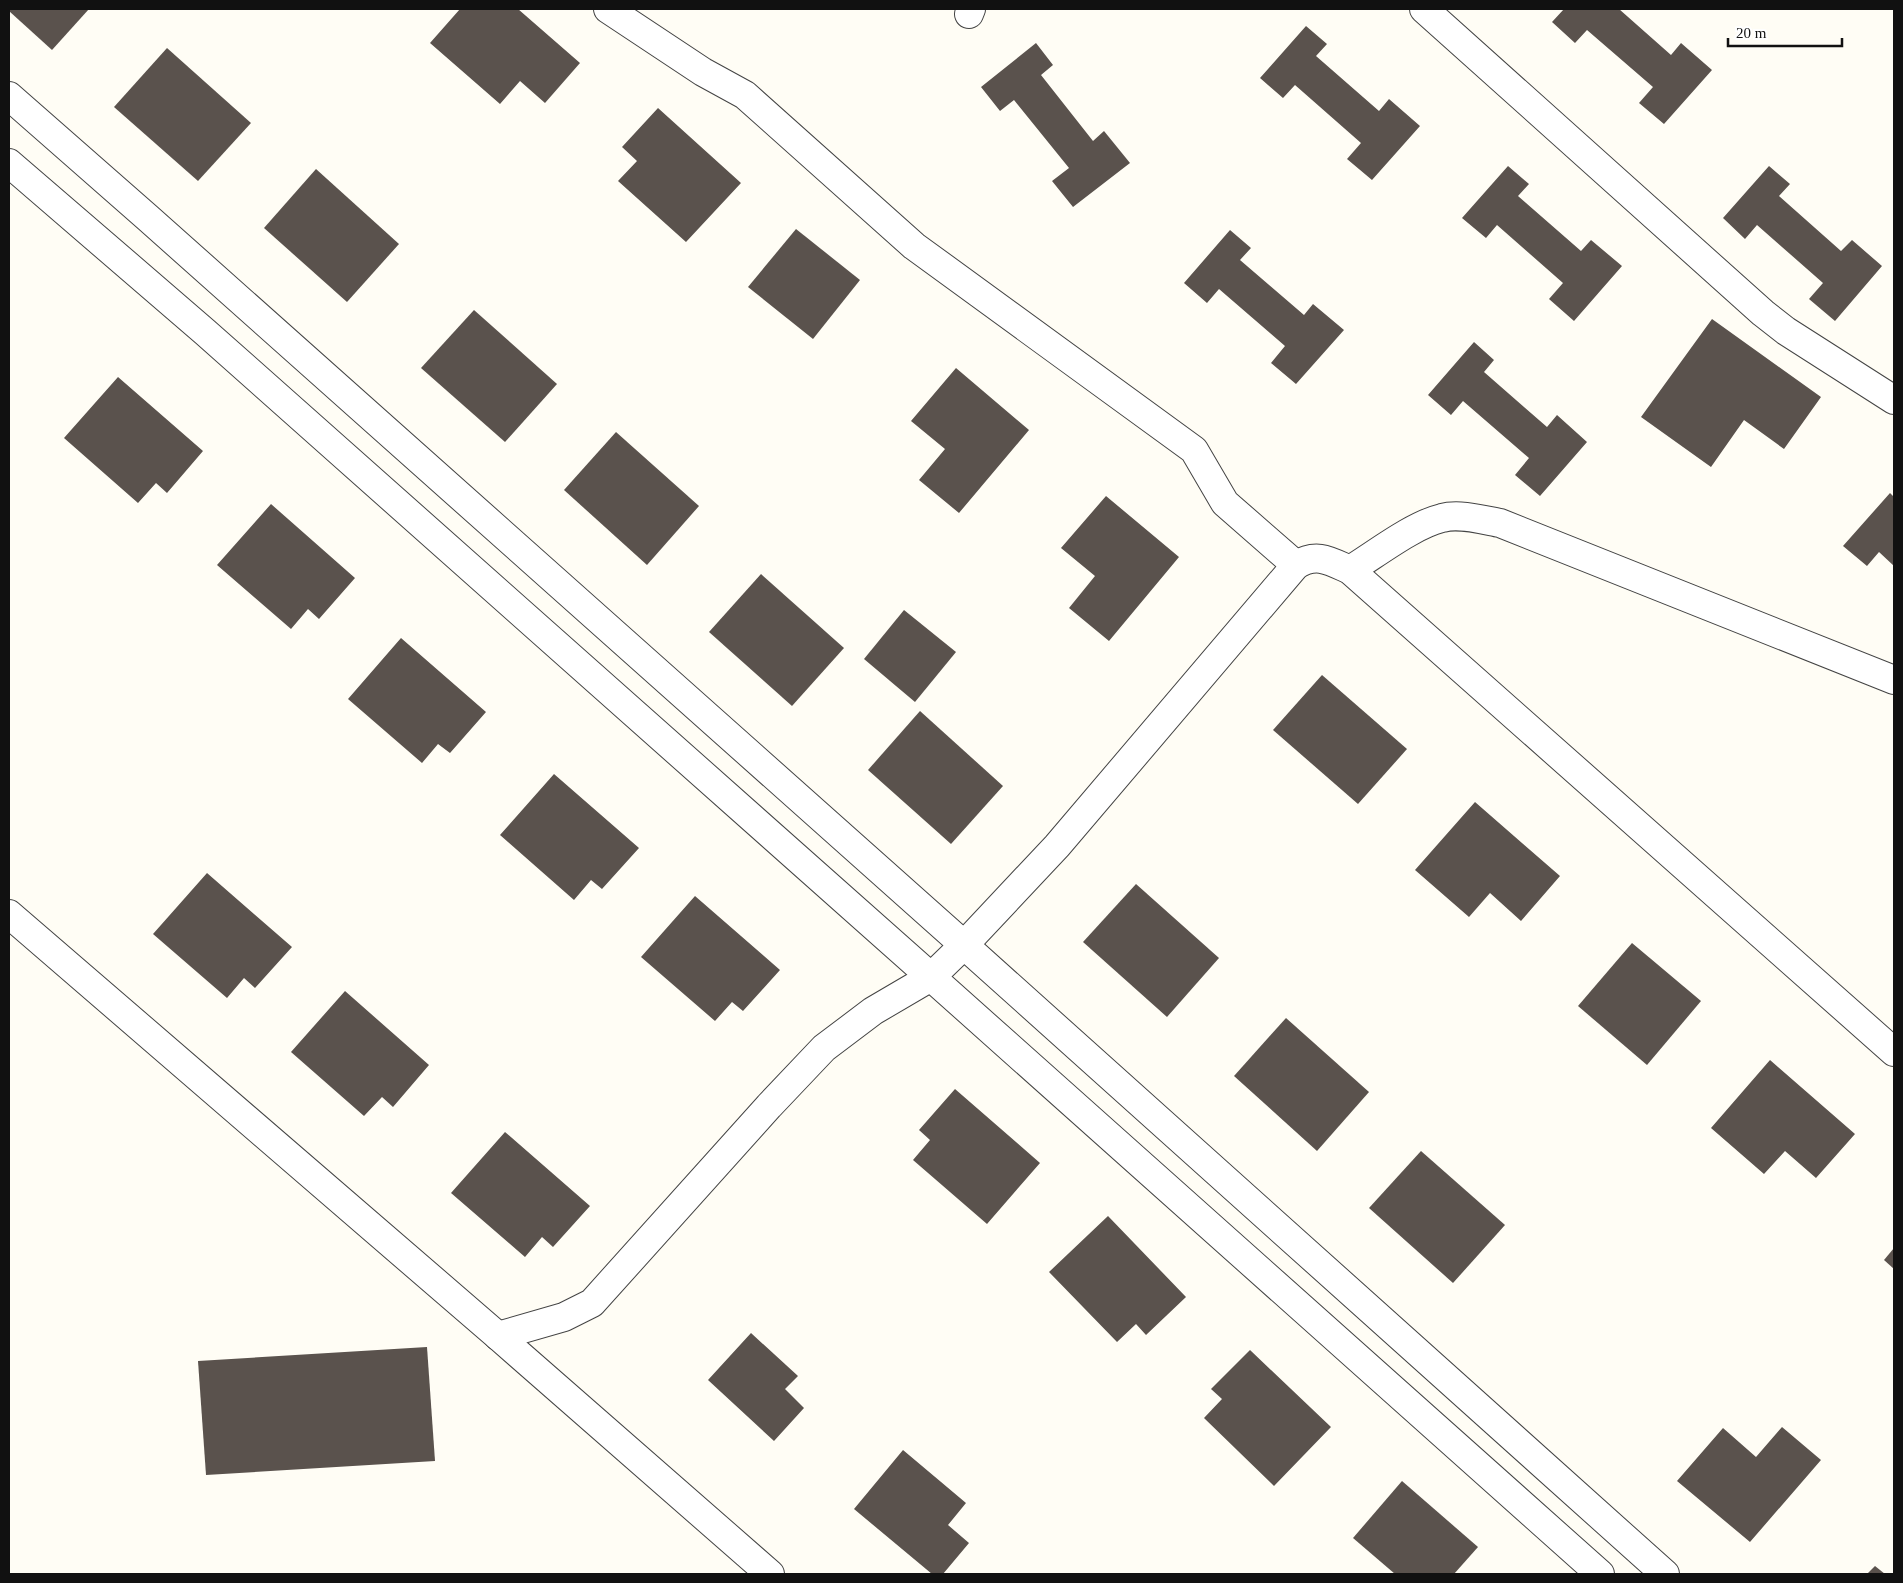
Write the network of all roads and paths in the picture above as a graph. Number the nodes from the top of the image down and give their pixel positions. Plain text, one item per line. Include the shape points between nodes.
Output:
1 (608, 9) edge
2 (1424, 9) edge
3 (9, 96) edge
4 (9, 163) edge
5 (1894, 400) edge
6 (1296, 565) junction
7 (1350, 570) junction
8 (1894, 680) edge
9 (9, 914) edge
10 (964, 945) junction
11 (931, 977) junction
12 (1894, 1052) edge
13 (498, 1336) junction
14 (770, 1574) edge
15 (1600, 1574) edge
16 (1665, 1574) edge

1 - 6 street via 744,95 914,246 1194,450 1225,503
2 - 5 street via 1763,313
3 - 10 street
4 - 11 street via 205,332
6 - 7 street via 1306,559 1324,558
6 - 10 street via 1057,846
7 - 8 street via 1443,517 1500,523
7 - 12 street
9 - 13 street
10 - 11 street
10 - 16 street
11 - 13 street via 874,1011 824,1048 592,1303 564,1317
11 - 15 street
13 - 14 street

